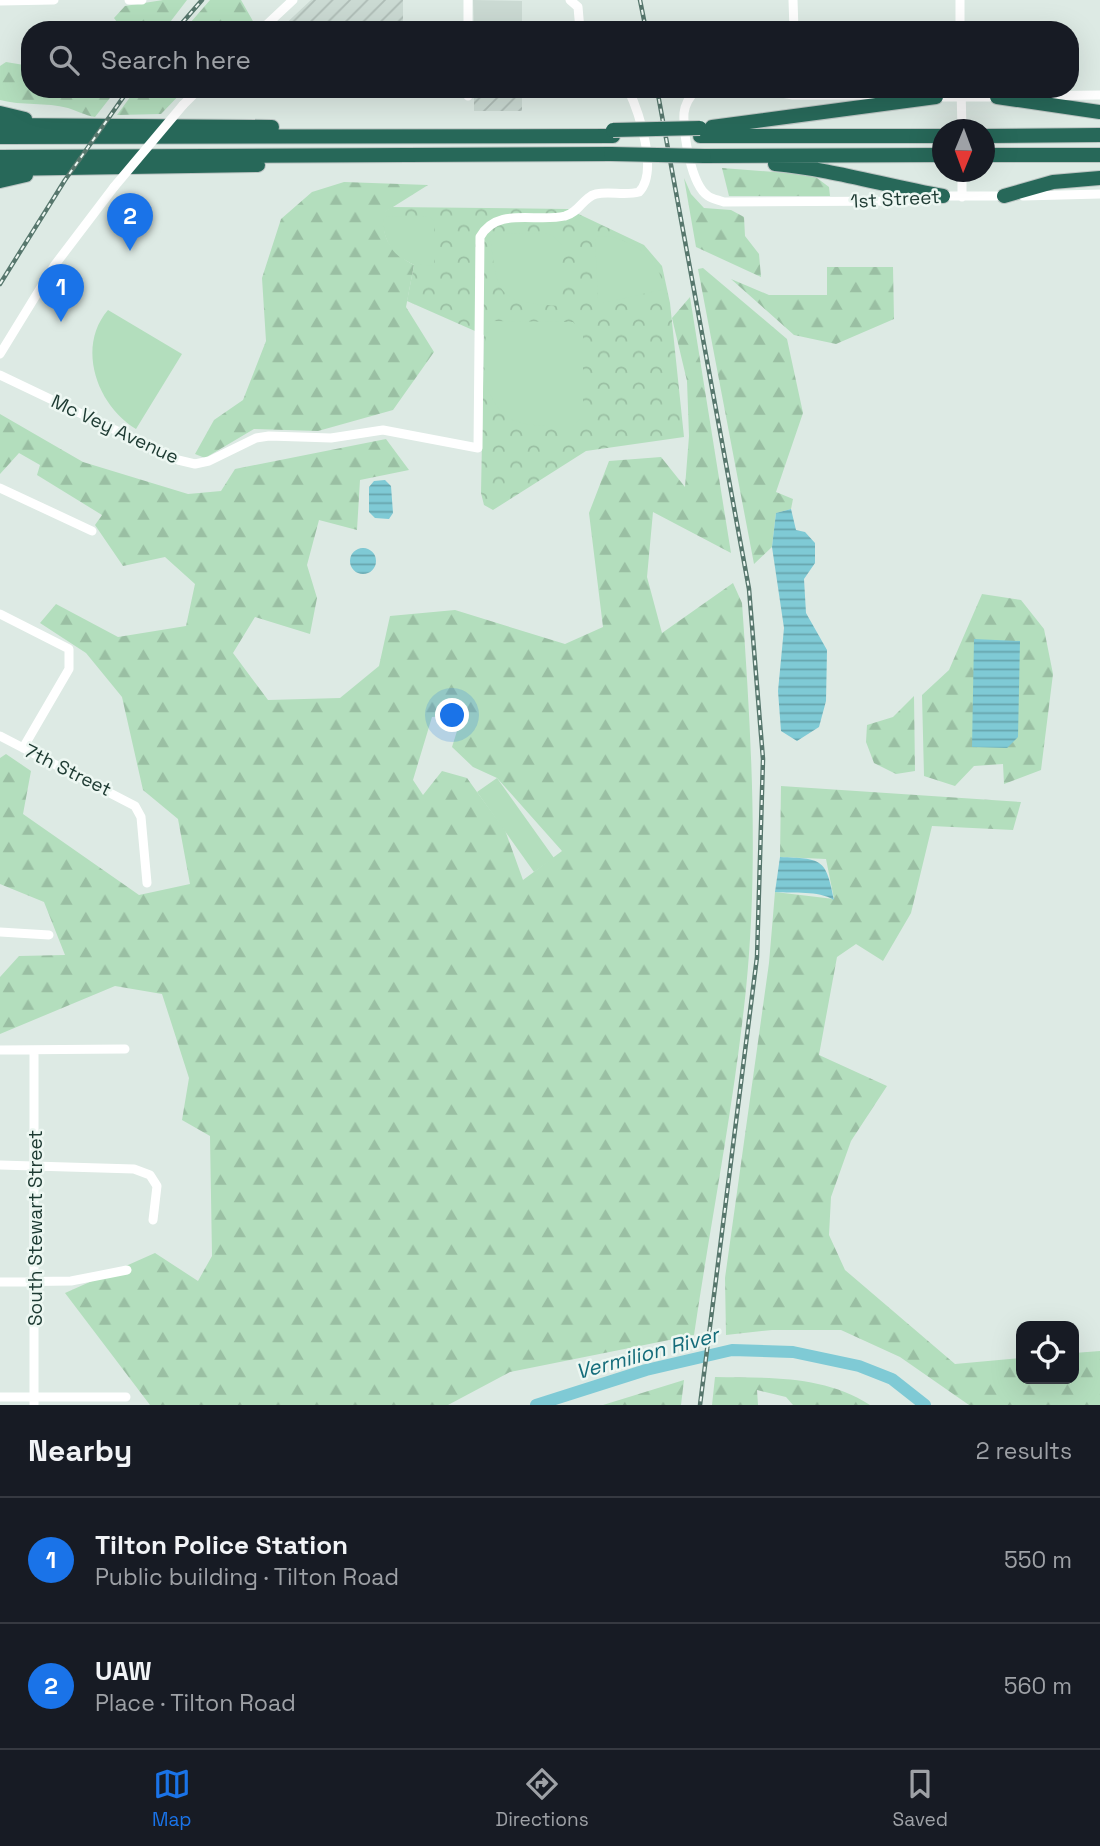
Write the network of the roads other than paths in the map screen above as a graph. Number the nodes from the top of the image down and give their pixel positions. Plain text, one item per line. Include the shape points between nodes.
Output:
1 (54, 0) edge
2 (129, 0) edge
3 (142, 0) edge
4 (293, 0) edge
5 (468, 0) edge
6 (793, 0) edge
7 (960, 0) edge
8 (0, 1) edge
9 (572, 1) edge
10 (271, 21) edge
11 (468, 21) edge
12 (579, 21) edge
13 (794, 21) edge
14 (960, 21) edge
15 (1079, 95) edge
16 (1100, 95) edge
17 (190, 98) edge
18 (631, 98) edge
19 (689, 98) edge
20 (911, 98) edge
21 (961, 98) edge
22 (1004, 98) edge
23 (1100, 112) edge
24 (0, 113) edge
25 (962, 119) edge
26 (0, 125) edge
27 (68, 126) junction
28 (700, 132) junction
29 (932, 135) edge
30 (1100, 135) edge
31 (0, 136) edge
32 (374, 136) junction
33 (995, 136) edge
34 (932, 155) edge
35 (995, 155) edge
36 (1100, 155) edge
37 (468, 156) junction
38 (711, 156) junction
39 (0, 157) edge
40 (0, 169) edge
41 (55, 169) junction
42 (1100, 178) edge
43 (0, 181) edge
44 (962, 182) edge
45 (1100, 194) edge
46 (943, 196) junction
47 (1003, 196) junction
48 (962, 197) junction
49 (0, 355) edge
50 (0, 375) edge
51 (0, 488) edge
52 (92, 531) dead end
53 (0, 614) edge
54 (0, 736) edge
55 (23, 748) junction
56 (147, 883) dead end
57 (0, 932) edge
58 (49, 935) dead end
59 (125, 1049) dead end
60 (0, 1050) edge
61 (34, 1050) junction
62 (0, 1165) edge
63 (35, 1165) junction
64 (153, 1220) dead end
65 (127, 1269) dead end
66 (0, 1282) edge
67 (35, 1282) junction
68 (0, 1397) edge
69 (126, 1397) dead end
70 (34, 1400) edge
71 (106, 1401) edge

1 - 8 street
2 - 3 street
4 - 10 street
5 - 11 street
6 - 13 street
7 - 14 street
9 - 12 street via 578,7
15 - 16 street
17 - 49 street, bridge via 54,267
18 - 50 street, Mc Vey Avenue via 649,170 639,192 596,194 570,215 499,219 487,225 480,237 478,448 383,430 331,438 269,436 195,464
19 - 46 street, 1st Street via 684,112 686,138 698,184 708,196 724,202 908,201
20 - 28 highway
21 - 25 street
22 - 23 highway
24 - 27 highway
26 - 27 highway
27 - 32 highway via 235,125
28 - 29 highway
28 - 32 highway
30 - 33 highway
31 - 32 highway
34 - 38 highway
35 - 36 highway
37 - 38 highway, bridge
37 - 39 highway
37 - 41 highway
38 - 46 highway via 824,170
40 - 41 highway
41 - 43 highway
42 - 47 highway via 1053,182
44 - 48 street
45 - 47 street, 1st Street
46 - 48 street, 1st Street
47 - 48 street, 1st Street
51 - 52 street
53 - 55 street via 69,649 69,669
54 - 55 street, 7th Street
55 - 56 street, 7th Street via 135,806 141,817
57 - 58 street
59 - 61 street
60 - 61 street
61 - 63 street, South Stewart Street
62 - 63 street
63 - 64 street via 134,1169 150,1175 157,1186
63 - 67 street, South Stewart Street
65 - 67 street via 71,1281
66 - 67 street
67 - 70 street, South Stewart Street
68 - 70 street
69 - 71 street
70 - 71 street

